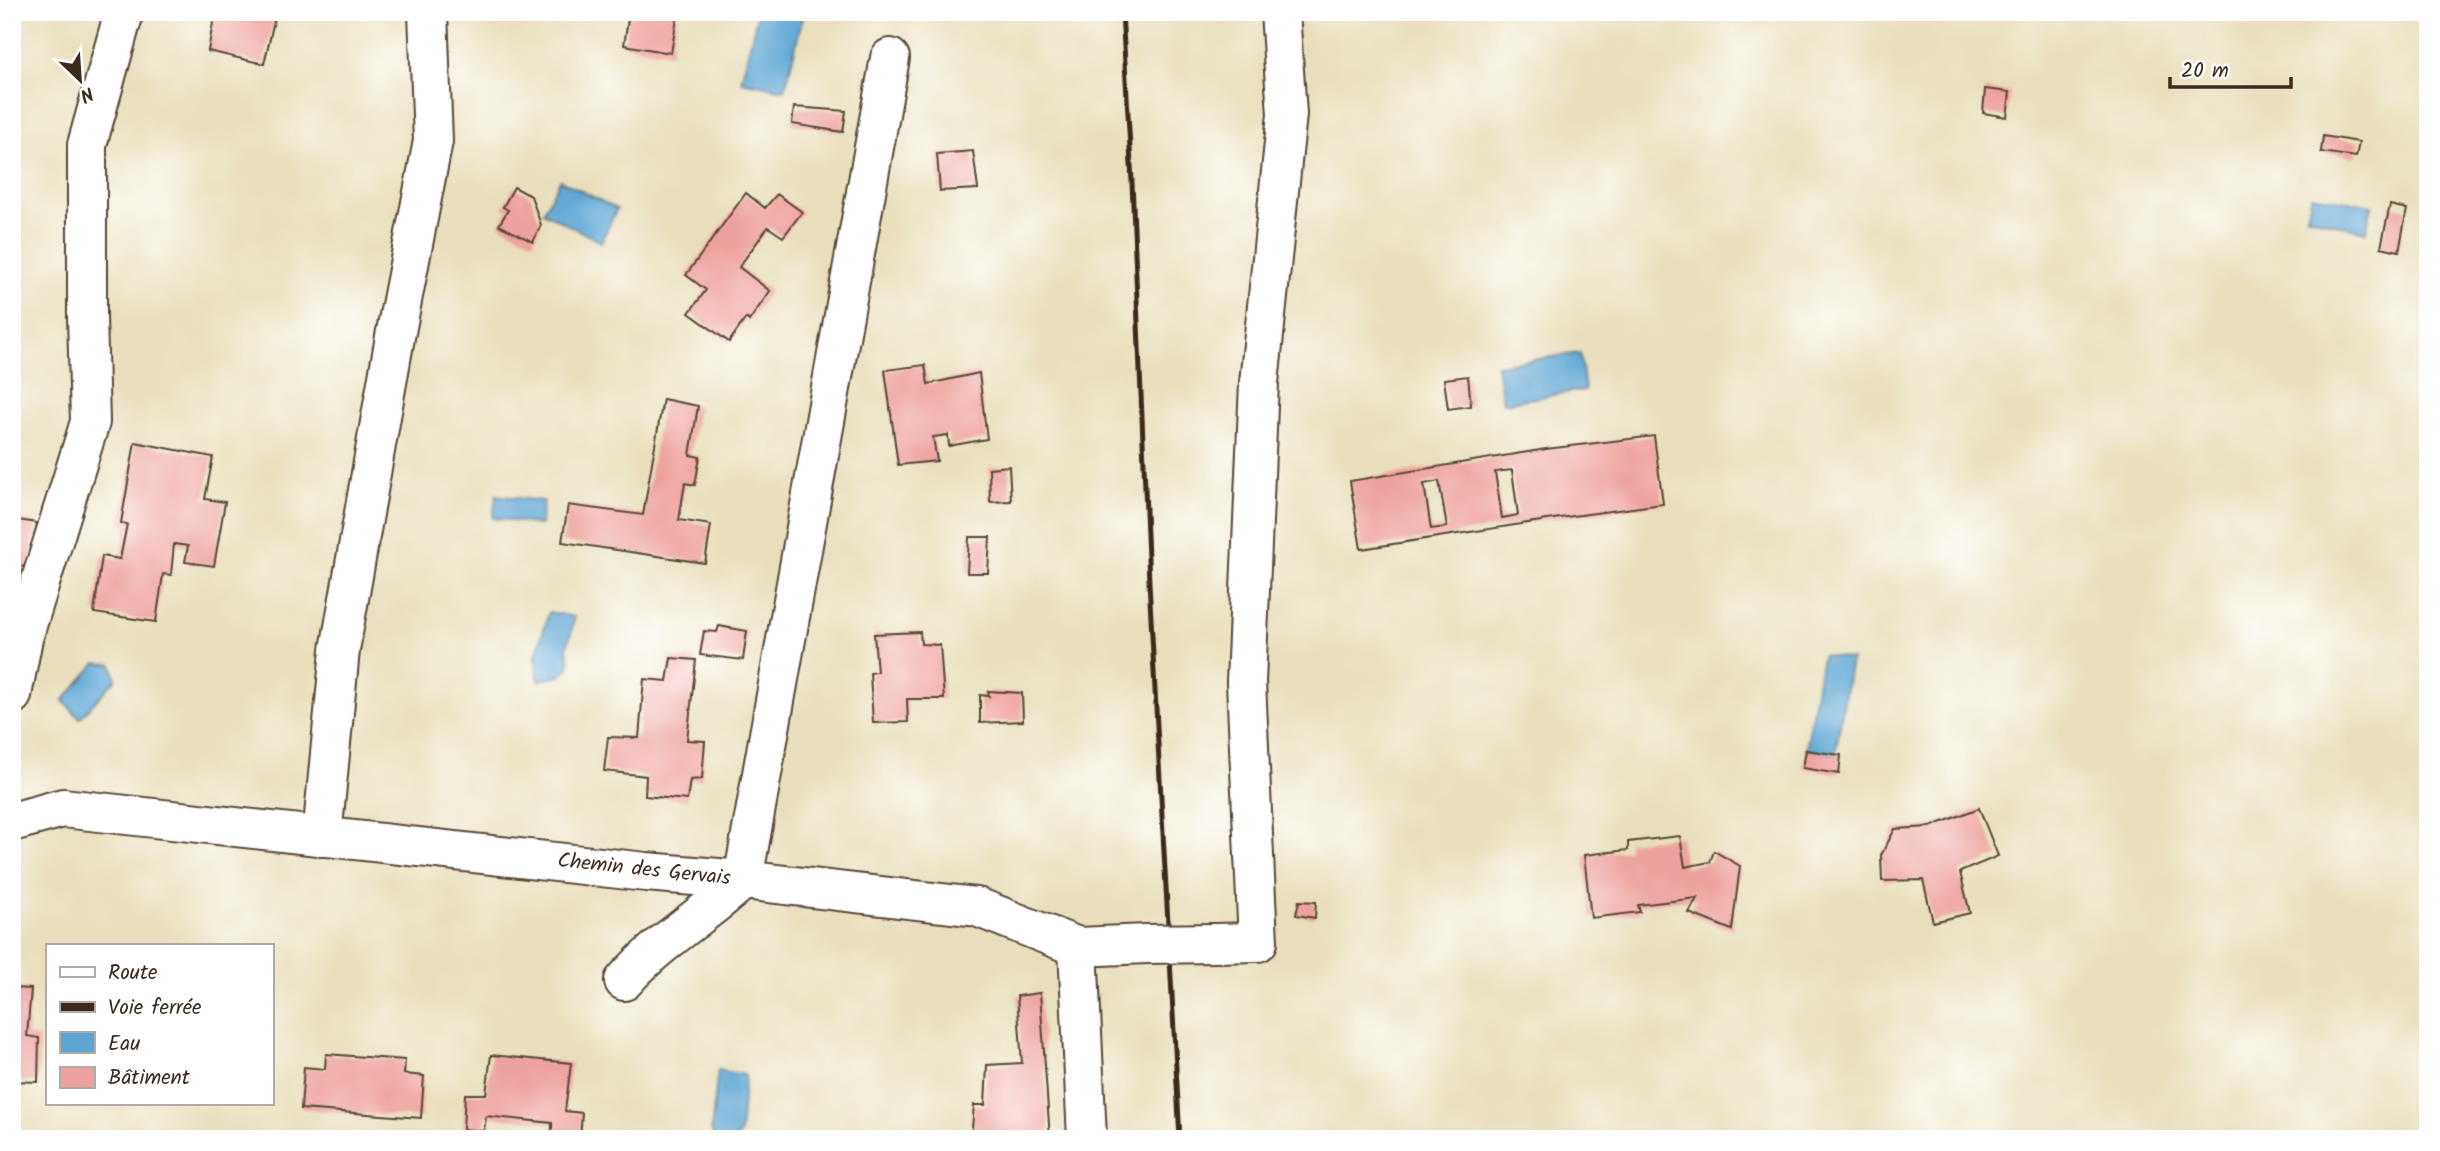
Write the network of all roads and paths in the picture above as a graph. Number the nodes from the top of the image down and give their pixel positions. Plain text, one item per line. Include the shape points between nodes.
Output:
1 (124, 12) edge
2 (428, 12) edge
3 (1280, 12) edge
4 (890, 58) dead end
5 (12, 695) edge
6 (12, 822) edge
7 (322, 837) junction
8 (743, 880) junction
9 (1078, 947) junction
10 (624, 981) dead end
11 (1087, 1139) edge

1 - 5 street via 87,145 90,422 23,638
2 - 7 street via 433,141 340,650
3 - 9 street, bridge via 1287,114 1259,383 1245,682 1258,942
4 - 8 street
6 - 7 street, Chemin des Gervais via 63,808
7 - 8 street, Chemin des Gervais
8 - 9 street, Chemin des Gervais via 977,907
8 - 10 street via 641,961
9 - 11 street

